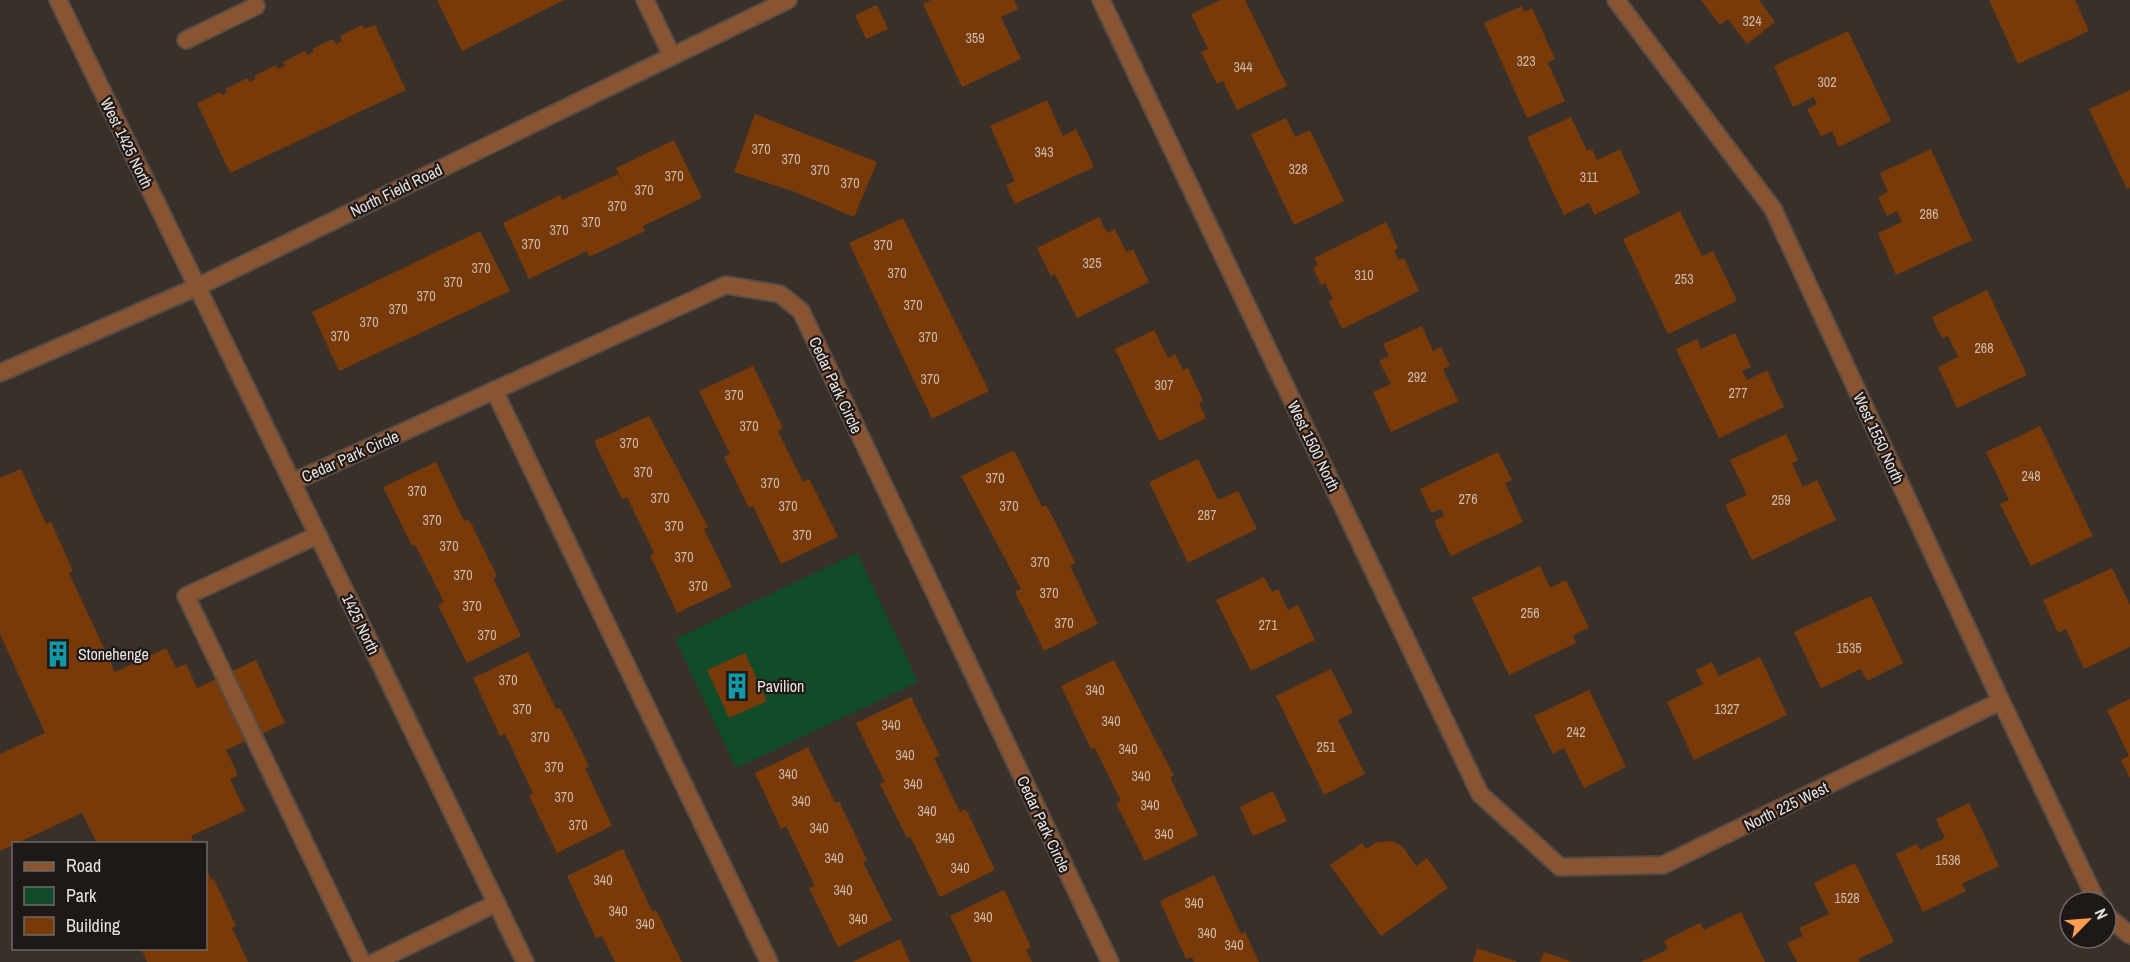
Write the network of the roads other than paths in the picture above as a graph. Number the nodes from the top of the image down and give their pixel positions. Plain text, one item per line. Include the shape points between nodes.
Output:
1 (58, 0) edge
2 (645, 0) edge
3 (788, 0) edge
4 (1101, 0) edge
5 (1616, 0) edge
6 (259, 2) edge
7 (186, 40) dead end
8 (672, 56) junction
9 (197, 287) junction
10 (0, 373) edge
11 (494, 390) junction
12 (293, 482) junction
13 (318, 535) junction
14 (2001, 701) junction
15 (1560, 867) joint
16 (2091, 890) edge
17 (497, 903) junction
18 (2118, 925) edge
19 (2130, 935) edge
20 (362, 962) edge
21 (375, 962) edge
22 (525, 962) edge
23 (769, 962) edge
24 (1110, 962) edge

1 - 9 street, West 1425 North
2 - 8 street
3 - 8 street, North Field Road
4 - 15 street, West 1500 North via 1480,794
5 - 14 street, West 1550 North via 1773,209
6 - 7 street
8 - 9 street, North Field Road
9 - 10 street, North Field Road
9 - 12 street, 1425 North
11 - 12 street, Cedar Park Circle
11 - 23 street
11 - 24 street, Cedar Park Circle via 726,285 780,294 801,311
12 - 13 street, 1425 North
13 - 17 street, 1425 North
13 - 20 street via 186,596
14 - 15 street, North 225 West via 1663,865
14 - 16 street, West 1550 North
17 - 21 street
17 - 22 street, 1425 North
18 - 19 street

